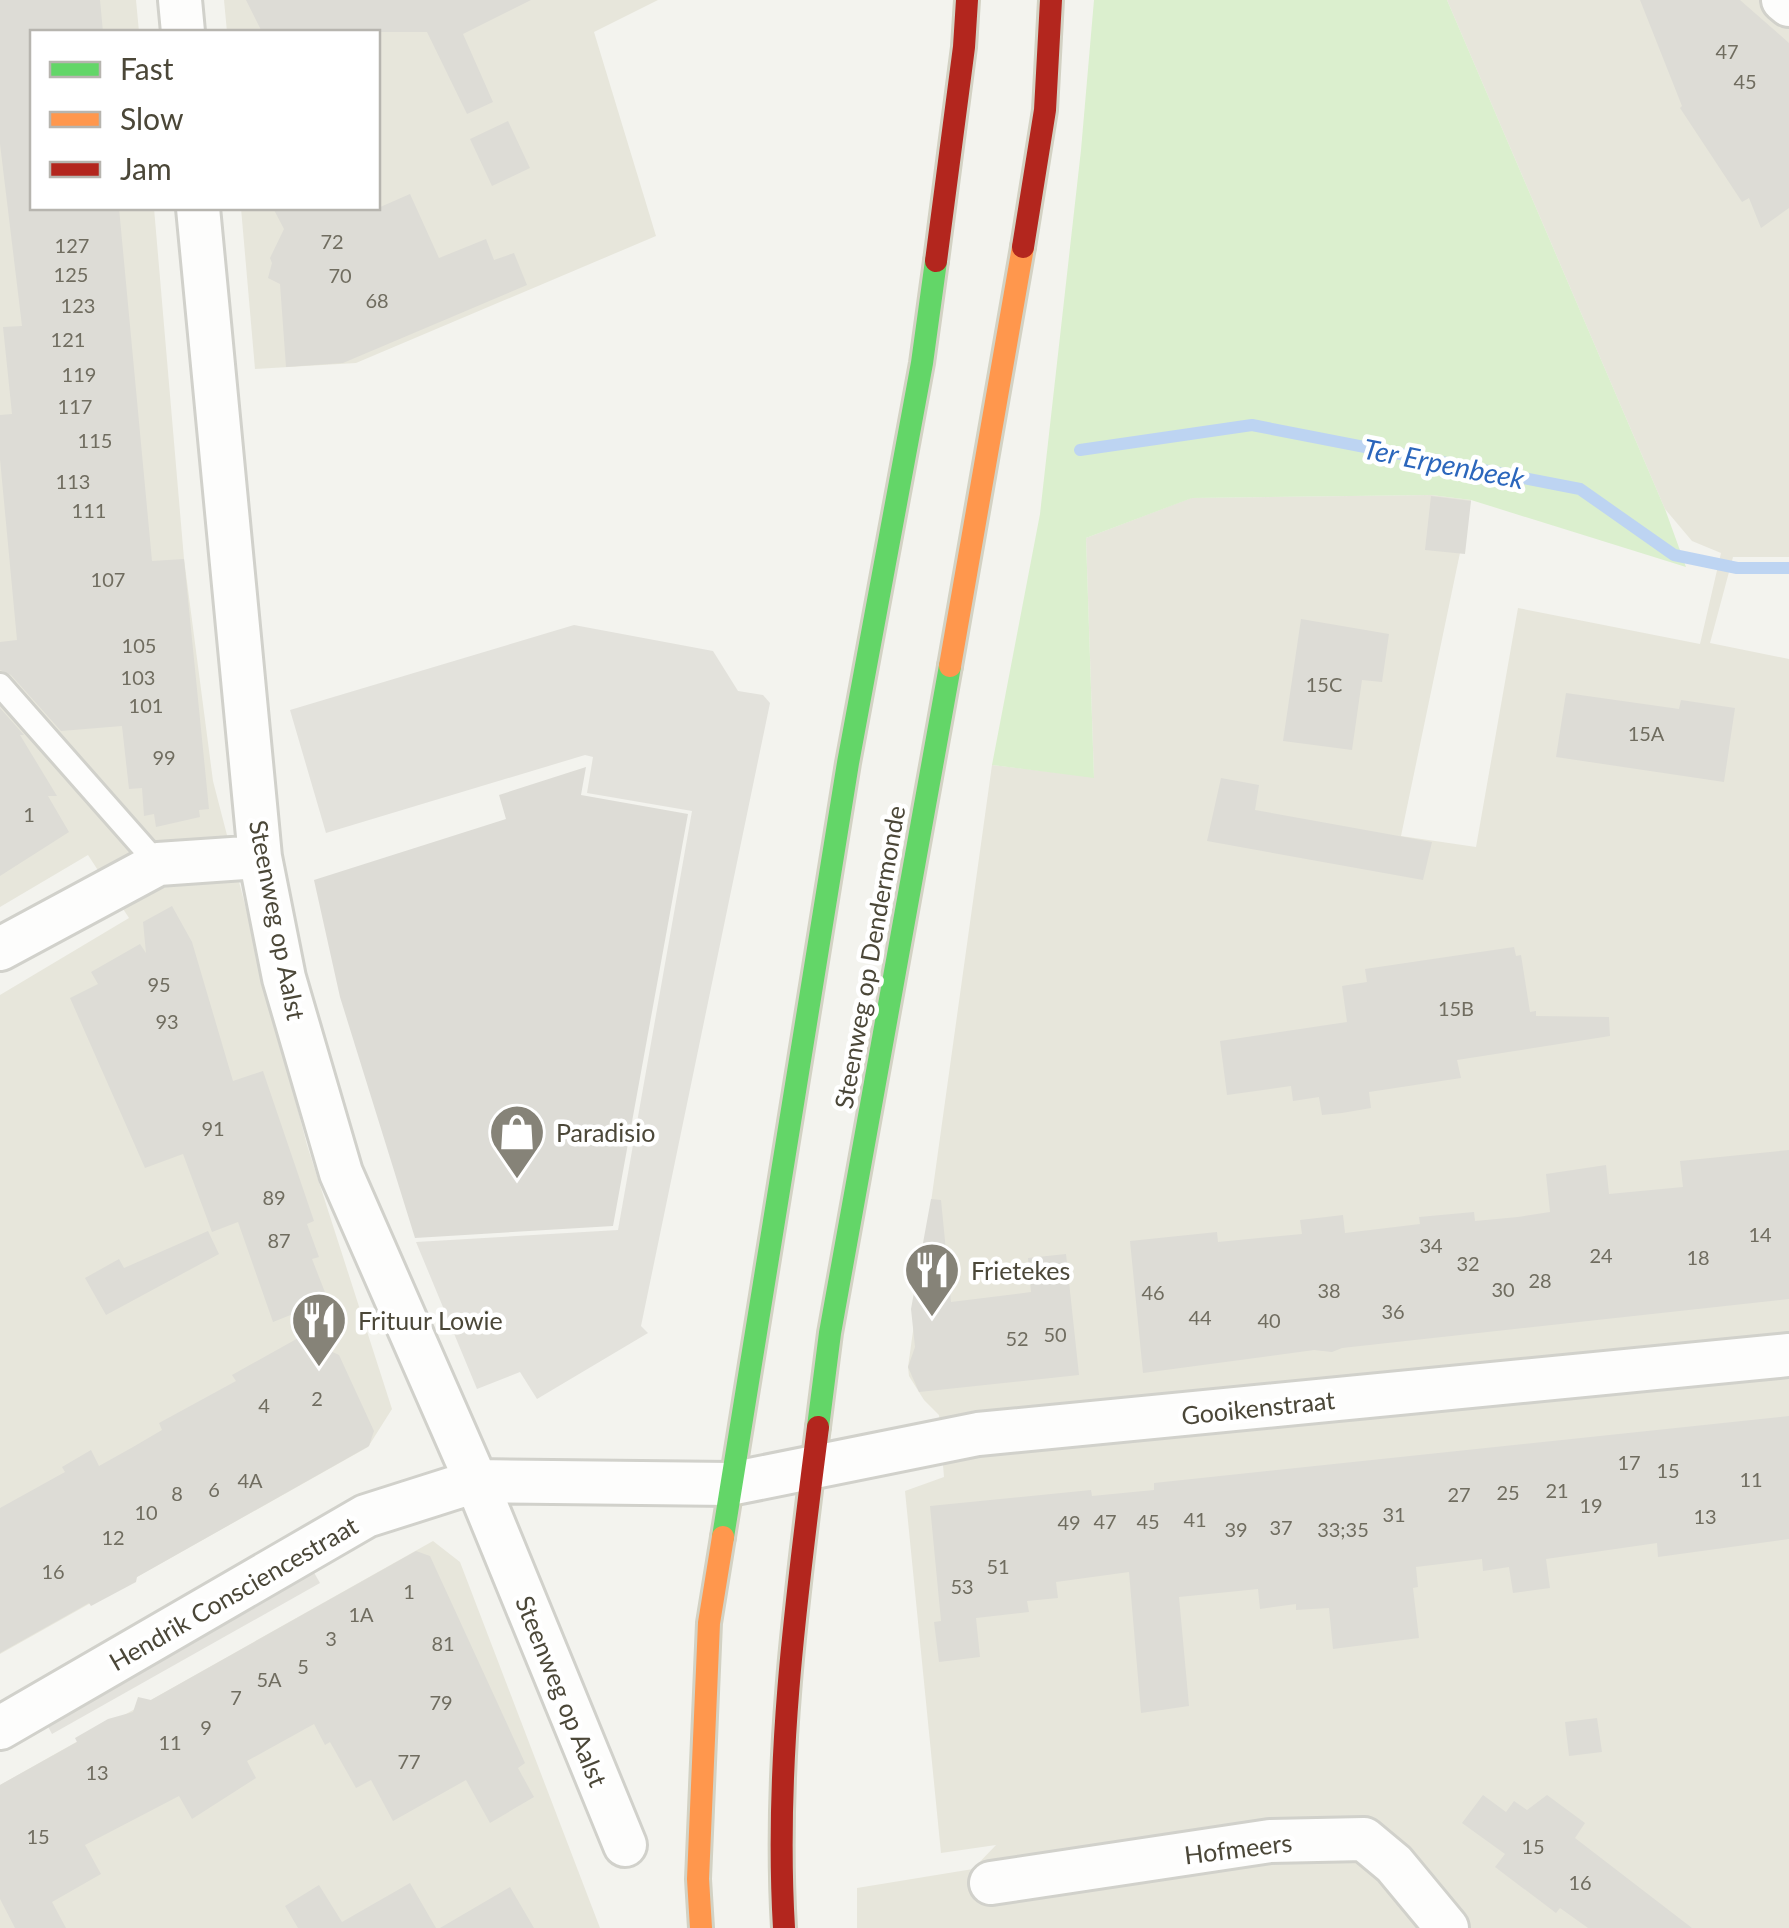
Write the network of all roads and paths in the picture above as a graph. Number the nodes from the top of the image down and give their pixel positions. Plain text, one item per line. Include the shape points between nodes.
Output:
1 (180, 0) edge
2 (967, 0) edge
3 (1051, 0) edge
4 (1783, 0) edge
5 (1789, 6) edge
6 (183, 30) edge
7 (198, 210) edge
8 (0, 685) edge
9 (260, 857) junction
10 (158, 864) junction
11 (0, 949) edge
12 (1789, 1355) edge
13 (813, 1466) junction
14 (476, 1481) junction
15 (730, 1484) junction
16 (0, 1728) edge
17 (625, 1845) dead end
18 (991, 1883) dead end
19 (701, 1928) edge
20 (784, 1928) edge
21 (1448, 1928) edge

1 - 6 street
2 - 15 main road, Steenweg op Dendermonde via 922,363 848,762
3 - 13 main road, Steenweg op Dendermonde via 1045,110 1004,368 837,1294
4 - 5 street
7 - 9 street, Steenweg op Aalst
8 - 10 lane
9 - 10 street
9 - 14 street, Steenweg op Aalst via 284,978 342,1172
10 - 11 street
12 - 13 street, Gooikenstraat via 978,1434
13 - 15 street, Gooikenstraat
13 - 20 main road, Steenweg op Dendermonde via 792,1629
14 - 15 street
14 - 16 street, Hendrik Consciencestraat via 366,1516
14 - 17 street, Steenweg op Aalst
15 - 19 main road, Steenweg op Dendermonde via 709,1623
18 - 21 street, Hofmeers via 1270,1841 1364,1839

